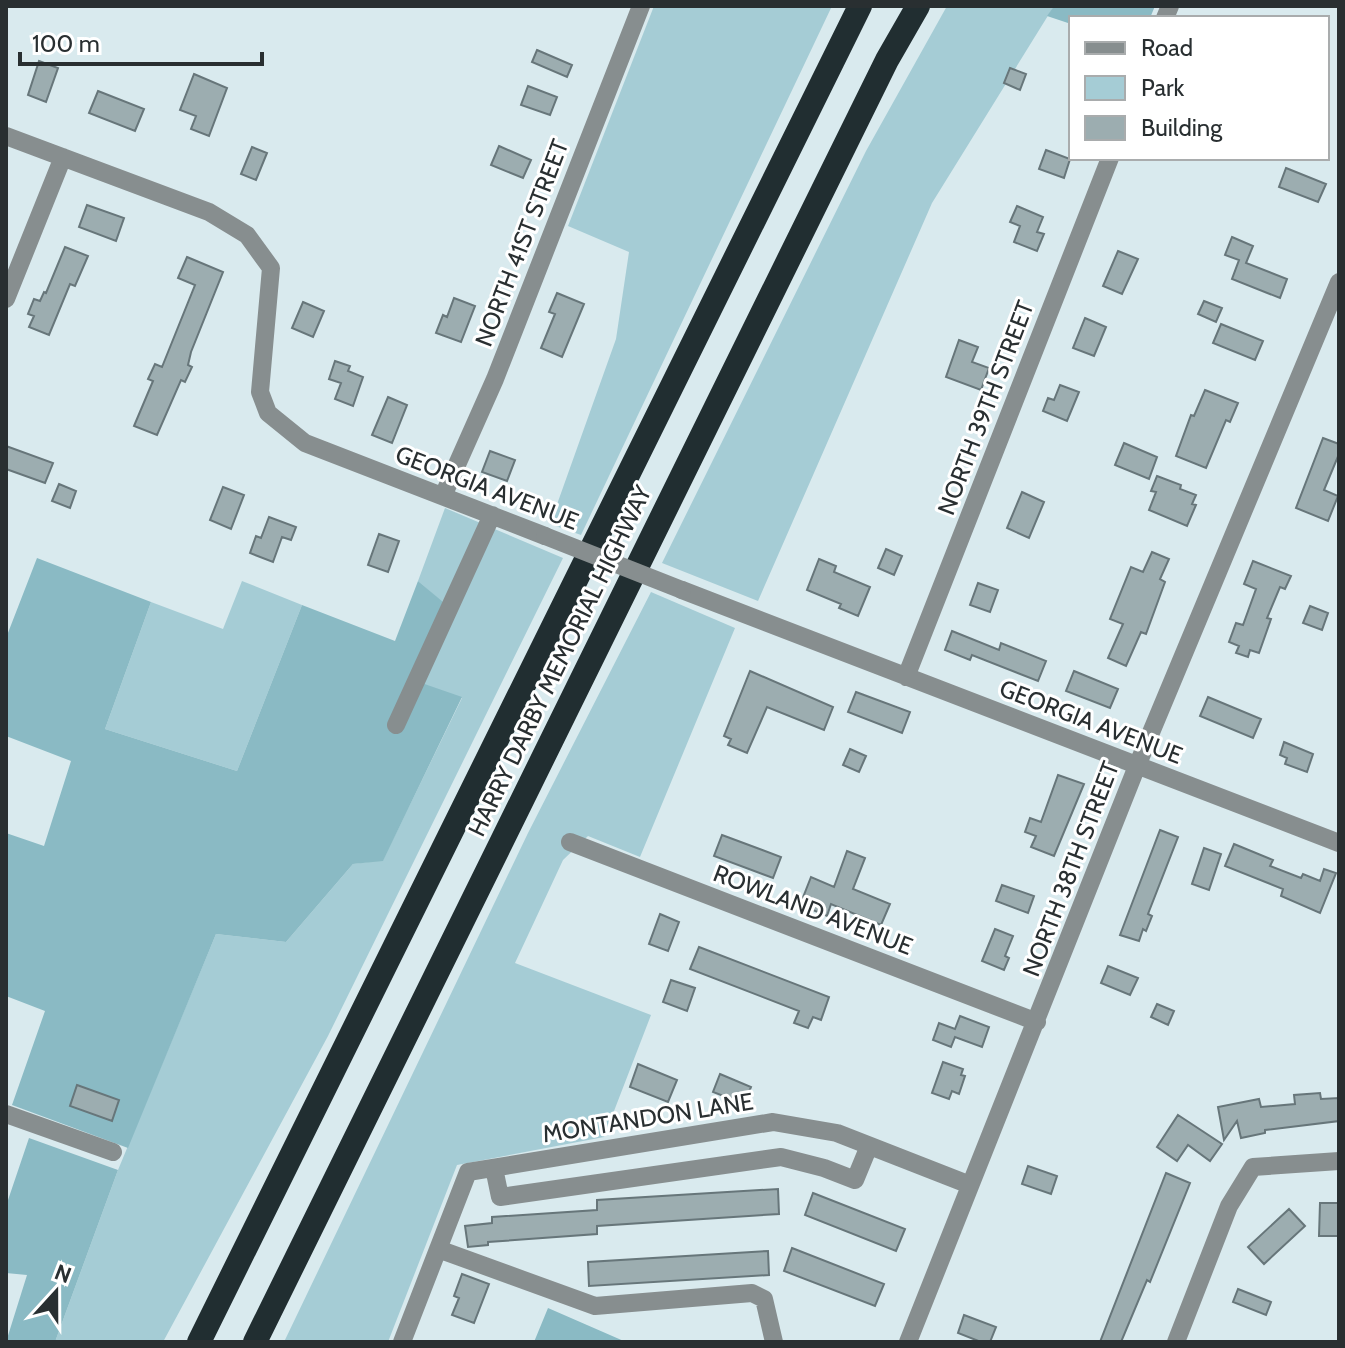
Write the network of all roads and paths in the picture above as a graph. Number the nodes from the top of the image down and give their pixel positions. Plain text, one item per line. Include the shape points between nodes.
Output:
1 (641, 6) edge
2 (860, 6) edge
3 (918, 6) edge
4 (6, 136) edge
5 (63, 157) junction
6 (1109, 160) edge
7 (1339, 282) edge
8 (6, 299) edge
9 (443, 496) junction
10 (492, 515) junction
11 (906, 677) junction
12 (396, 725) dead end
13 (1137, 766) junction
14 (570, 842) dead end
15 (1339, 843) edge
16 (1037, 1022) junction
17 (6, 1114) edge
18 (869, 1146) junction
19 (113, 1152) dead end
20 (1339, 1161) edge
21 (494, 1168) junction
22 (970, 1185) junction
23 (266, 1205) junction
24 (438, 1249) junction
25 (185, 1342) edge
26 (199, 1342) edge
27 (255, 1342) edge
28 (402, 1342) edge
29 (774, 1342) edge
30 (908, 1342) edge
31 (1176, 1342) edge

1 - 9 street, NORTH 41ST STREET via 495,379
2 - 23 highway, HARRY DARBY MEMORIAL HIGHWAY
3 - 27 highway, HARRY DARBY MEMORIAL HIGHWAY
4 - 5 street, GEORGIA AVENUE
5 - 8 street
5 - 9 street, GEORGIA AVENUE via 209,212 247,235 271,268 260,392 268,413 305,443
6 - 11 street, NORTH 39TH STREET
7 - 13 street, NORTH 38TH STREET
9 - 10 street, GEORGIA AVENUE
10 - 11 street, GEORGIA AVENUE, bridge
10 - 12 street
11 - 13 street, GEORGIA AVENUE
13 - 15 street, GEORGIA AVENUE
13 - 16 street, NORTH 38TH STREET
14 - 16 street, ROWLAND AVENUE
16 - 22 street, NORTH 38TH STREET
17 - 19 street
18 - 21 street, MONTANDON LANE via 837,1133 773,1122
18 - 21 street via 855,1180 781,1157 500,1197
18 - 22 street, MONTANDON LANE
20 - 31 street via 1253,1167 1229,1206
21 - 24 street, MONTANDON LANE via 468,1172
22 - 30 street, NORTH 38TH STREET
23 - 25 highway
23 - 26 highway, HARRY DARBY MEMORIAL HIGHWAY
24 - 28 street
24 - 29 street via 595,1306 752,1293 764,1299

